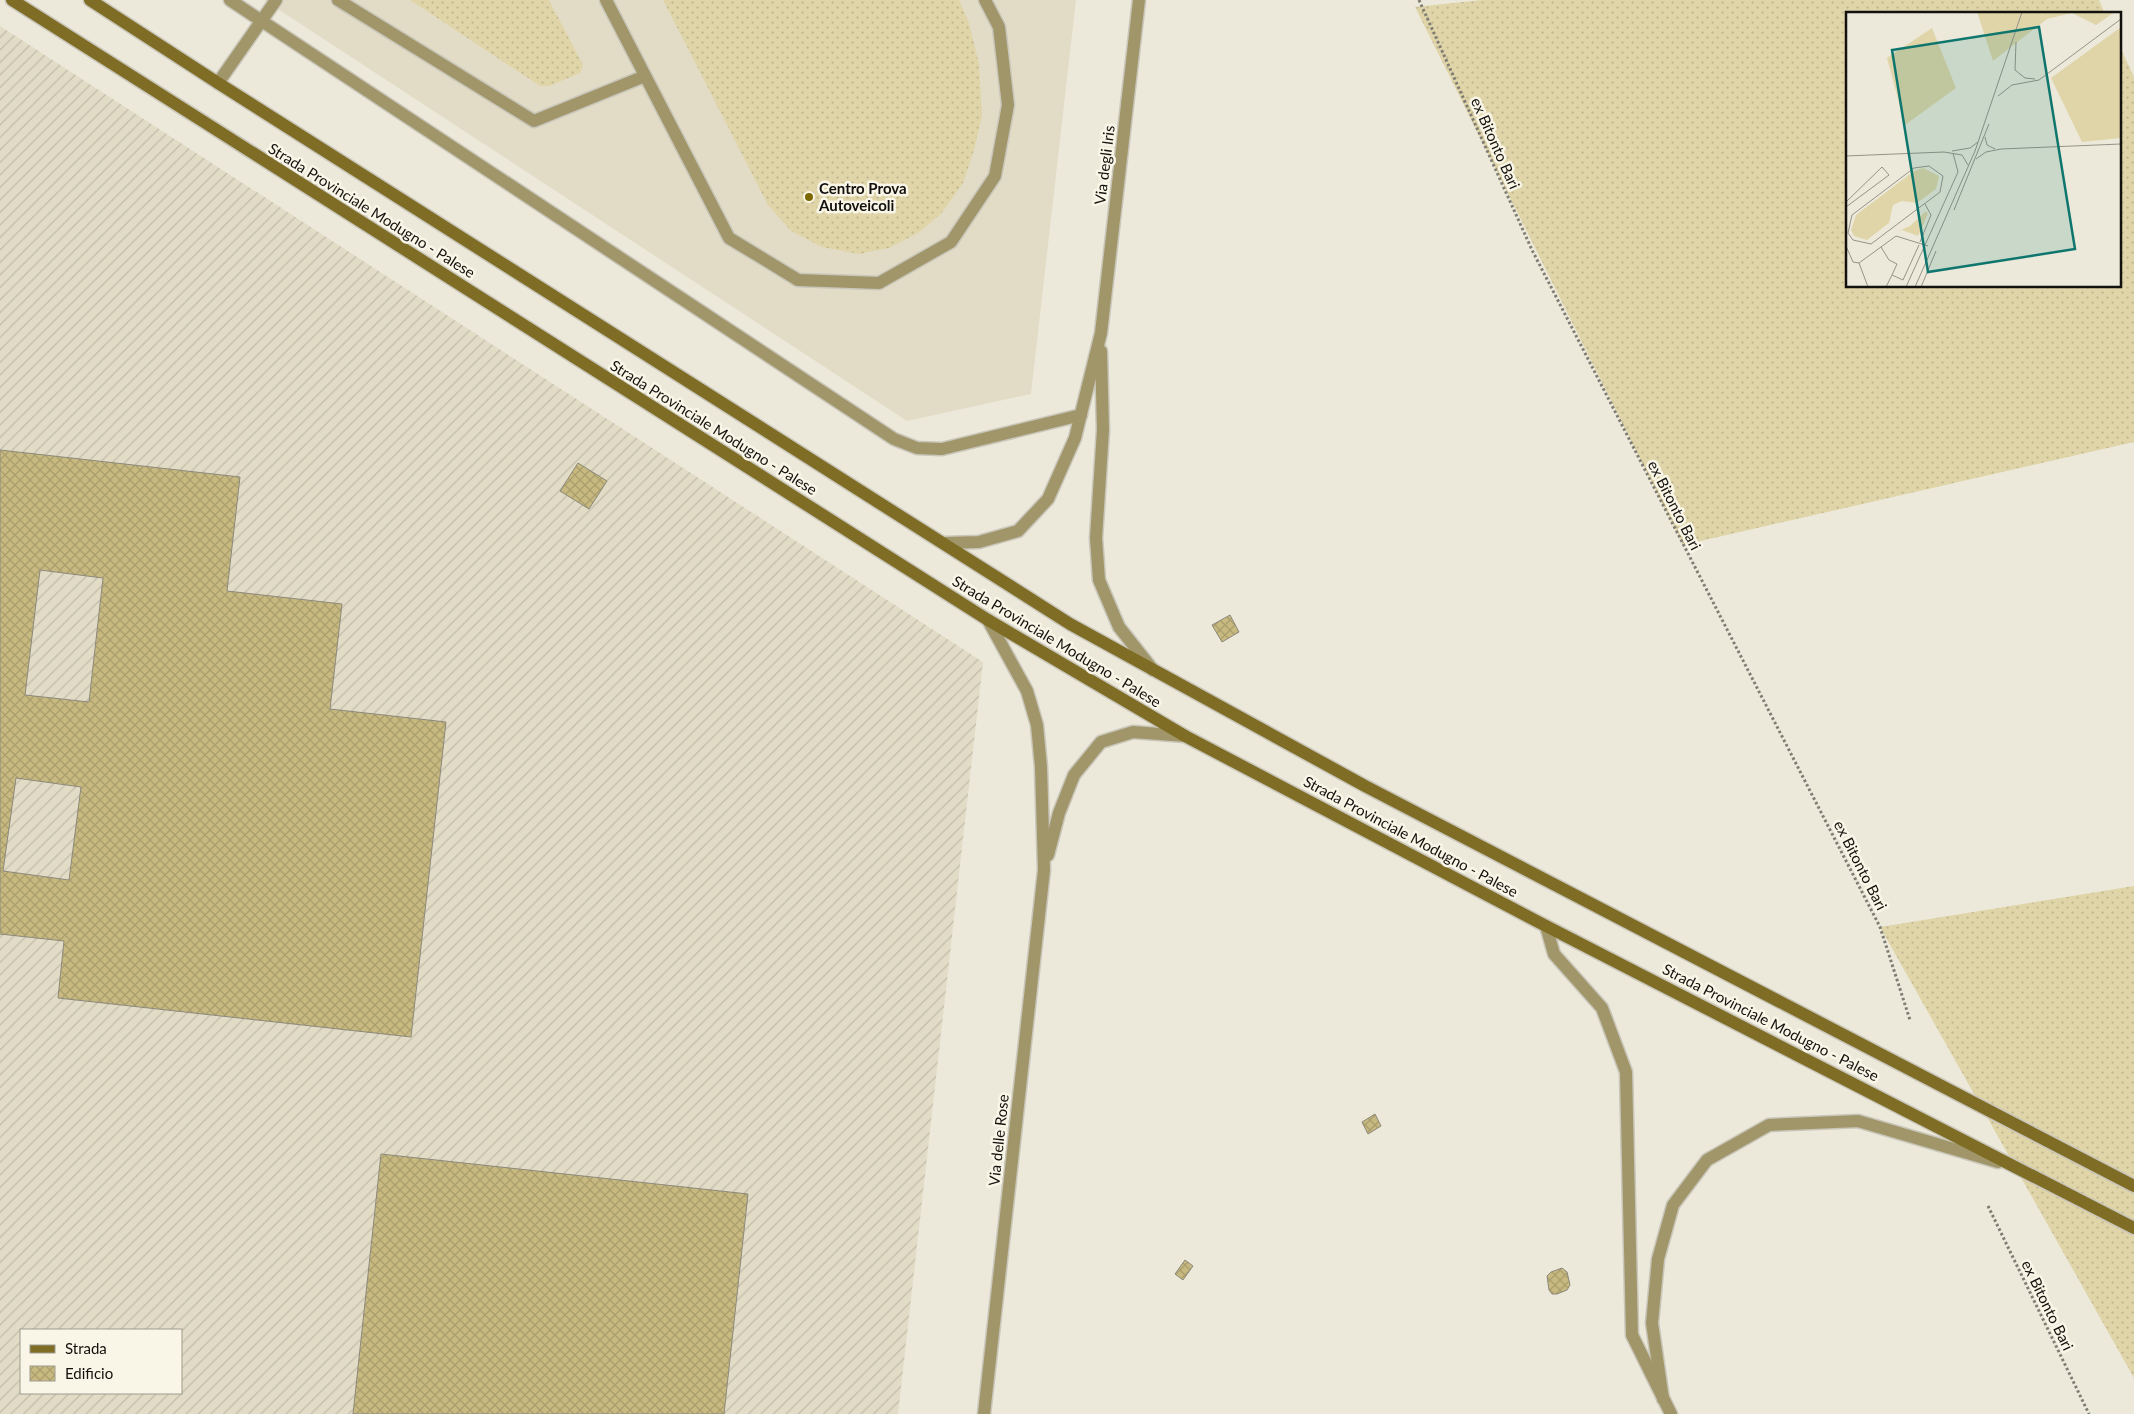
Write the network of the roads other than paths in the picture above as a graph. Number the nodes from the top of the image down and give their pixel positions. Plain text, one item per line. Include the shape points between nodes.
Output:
1 (12, 0) edge
2 (90, 0) edge
3 (230, 0) edge
4 (276, 0) edge
5 (338, 0) edge
6 (606, 0) edge
7 (986, 0) edge
8 (1139, 0) edge
9 (261, 21) junction
10 (646, 76) junction
11 (218, 84) junction
12 (1101, 333) junction
13 (1081, 415) junction
14 (946, 544) junction
15 (988, 620) junction
16 (1153, 670) junction
17 (1185, 736) junction
18 (1044, 870) junction
19 (1546, 926) junction
20 (2024, 1170) junction
21 (2134, 1186) edge
22 (2134, 1228) edge
23 (1663, 1399) junction
24 (984, 1414) edge
25 (1671, 1414) edge

1 - 15 main road, Strada Provinciale Modugno - Palese
2 - 11 main road, Strada Provinciale Modugno - Palese
3 - 9 street
4 - 9 street
5 - 10 street via 534,121
6 - 10 street
7 - 10 street via 999,27 1008,104 995,176 951,242 879,283 798,280 729,238
8 - 12 street, Via degli Iris
9 - 11 street
9 - 13 street via 894,439 917,448 942,449
11 - 14 main road, Strada Provinciale Modugno - Palese
12 - 13 street
12 - 16 street via 1103,430 1096,538 1099,580 1119,627
13 - 14 street via 1048,499 1018,531 979,542
14 - 16 main road, Strada Provinciale Modugno - Palese via 1070,624
15 - 17 main road, Strada Provinciale Modugno - Palese
15 - 18 street via 1027,691 1037,725
16 - 21 main road, Strada Provinciale Modugno - Palese via 1365,786
17 - 18 street via 1133,732 1101,742 1074,775 1059,813
17 - 19 main road, Strada Provinciale Modugno - Palese
18 - 24 street, Via delle Rose
19 - 20 main road, Strada Provinciale Modugno - Palese
19 - 23 street via 1554,954 1602,1008 1626,1072 1632,1335
20 - 22 main road, Strada Provinciale Modugno - Palese
20 - 23 street via 1858,1120 1769,1125 1707,1160 1673,1206 1658,1260 1652,1323
23 - 25 street

